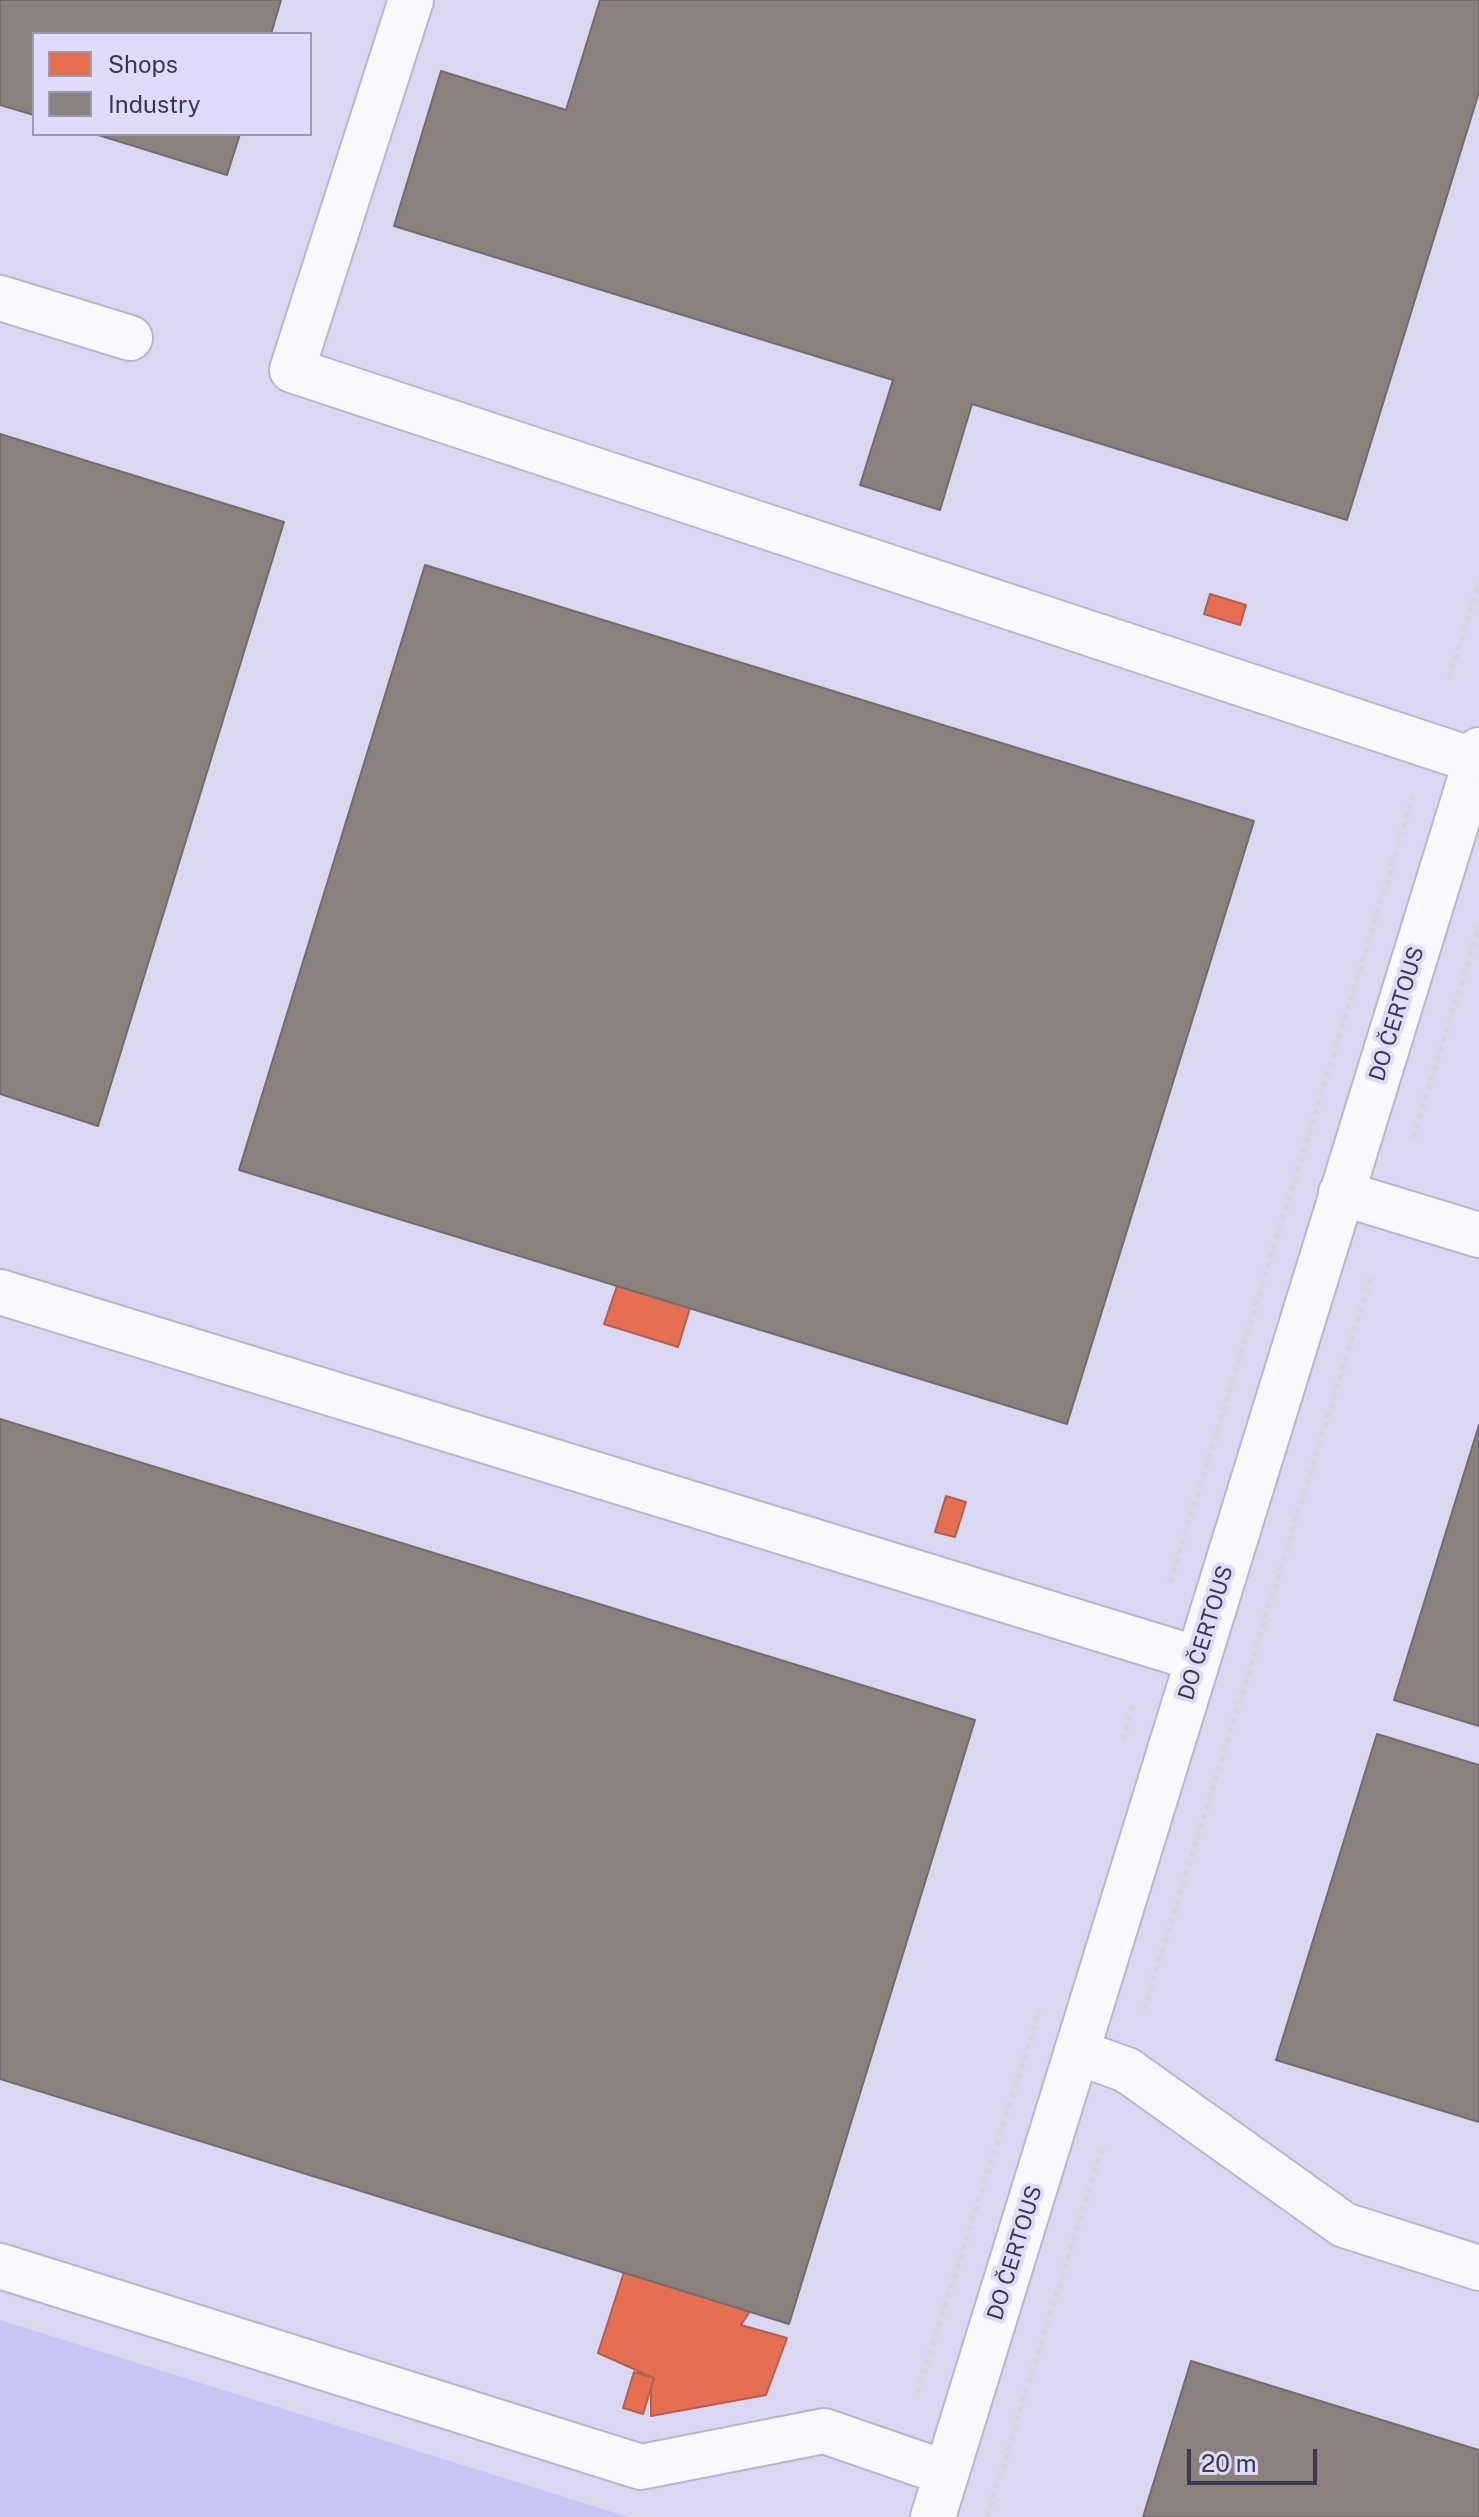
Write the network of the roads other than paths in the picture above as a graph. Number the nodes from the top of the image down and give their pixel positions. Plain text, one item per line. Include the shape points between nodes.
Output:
1 (411, 0) edge
2 (0, 298) edge
3 (130, 338) dead end
4 (1477, 755) edge
5 (1341, 1193) junction
6 (1479, 1235) edge
7 (0, 1292) edge
8 (1198, 1659) junction
9 (1077, 2052) junction
10 (0, 2266) edge
11 (1479, 2268) edge
12 (946, 2473) junction
13 (933, 2517) edge

1 - 4 street via 292,370
2 - 3 street
4 - 5 street, DO ČERTOUS
5 - 6 street
5 - 8 street, DO ČERTOUS
7 - 8 street
8 - 9 street, DO ČERTOUS
9 - 11 street via 1127,2070 1344,2225
9 - 12 street, DO ČERTOUS
10 - 12 street via 641,2467 824,2431
12 - 13 street, DO ČERTOUS

